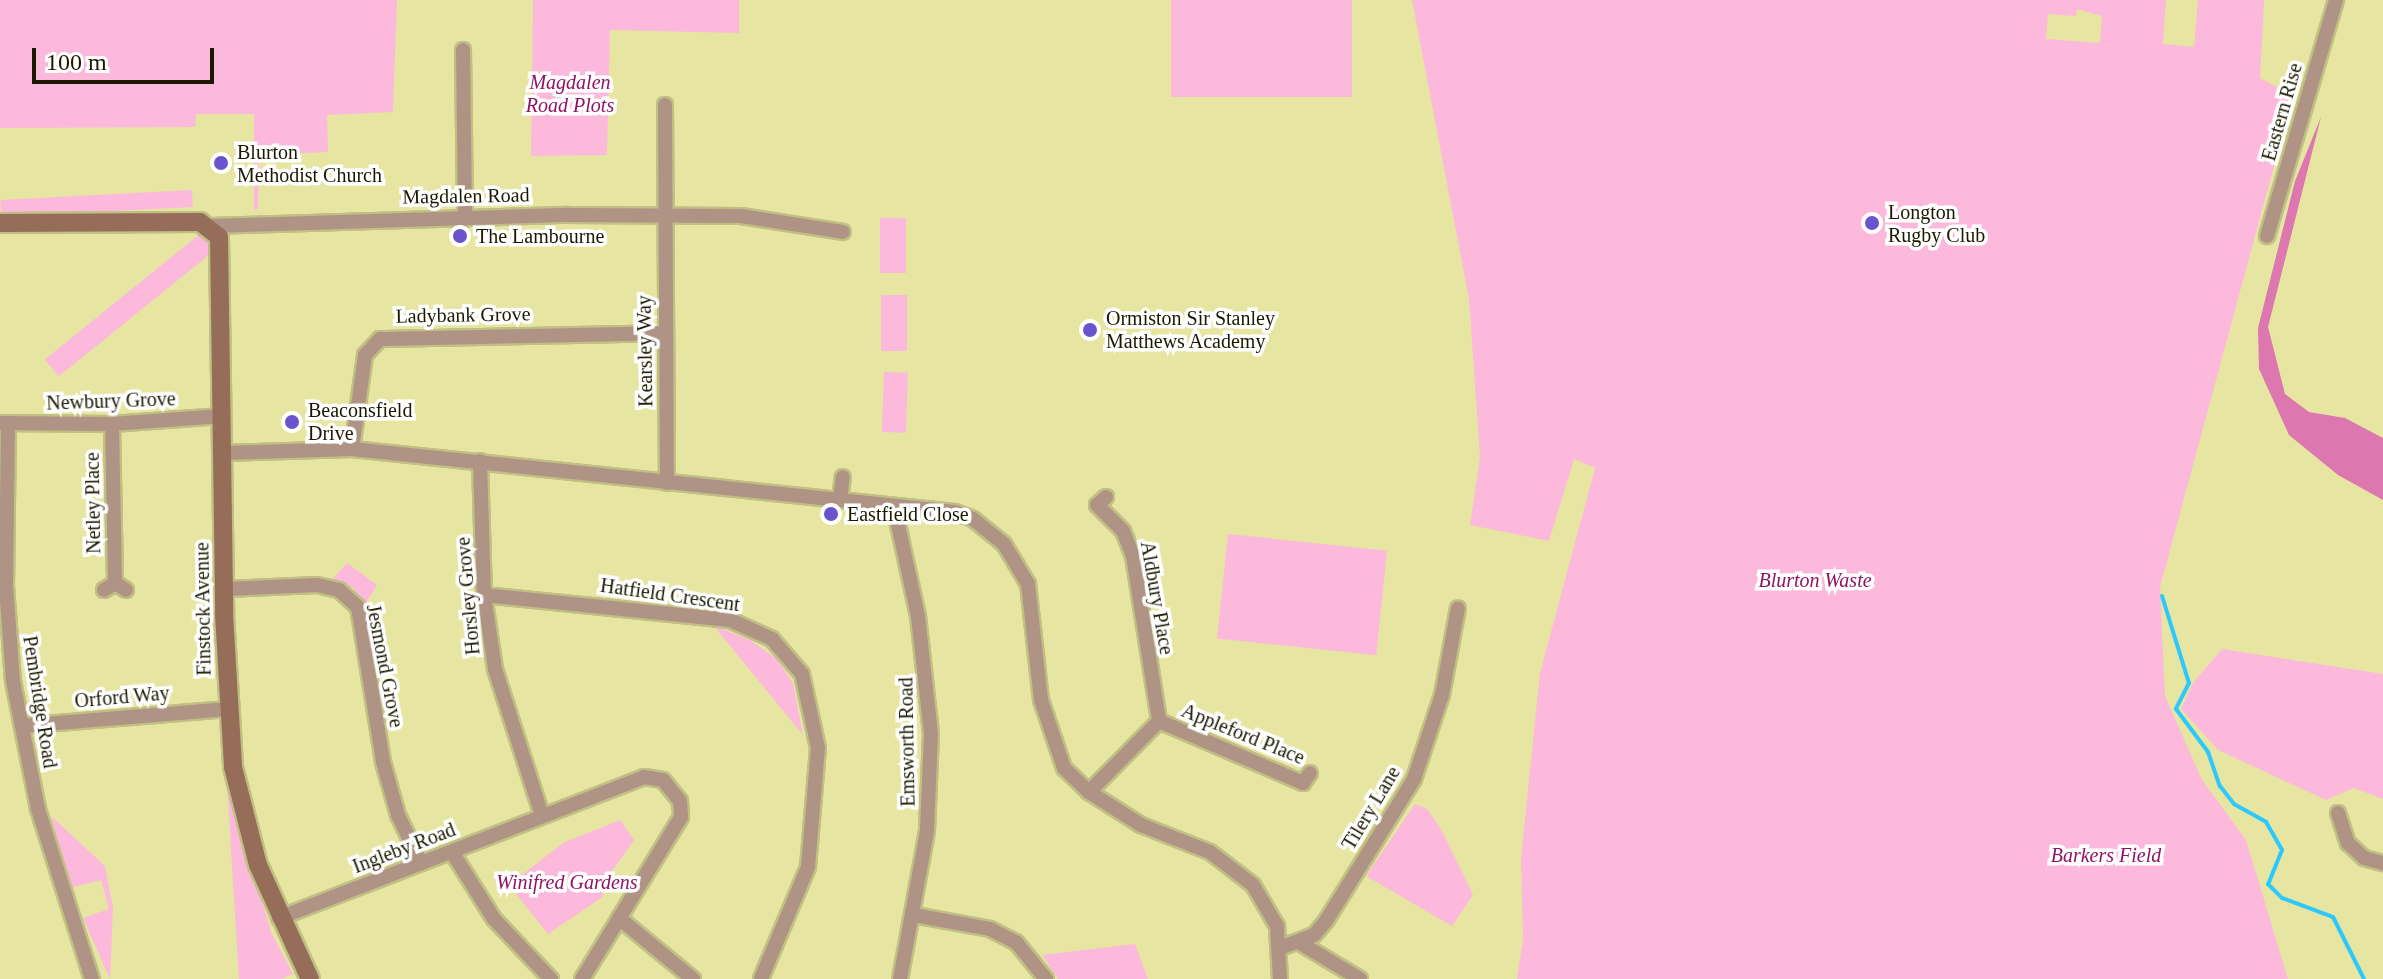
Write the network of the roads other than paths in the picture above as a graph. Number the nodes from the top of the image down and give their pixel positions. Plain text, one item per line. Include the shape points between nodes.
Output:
1 (2336, 0) edge
2 (464, 50) dead end
3 (663, 105) dead end
4 (465, 219) junction
5 (662, 219) junction
6 (0, 223) edge
7 (212, 226) junction
8 (843, 232) dead end
9 (2267, 236) dead end
10 (664, 333) junction
11 (222, 416) junction
12 (4, 423) edge
13 (112, 424) junction
14 (352, 449) junction
15 (223, 453) junction
16 (480, 461) junction
17 (843, 477) dead end
18 (667, 483) junction
19 (1106, 497) dead end
20 (840, 500) junction
21 (894, 506) junction
22 (3, 586) edge
23 (115, 587) dead end
24 (226, 589) junction
25 (484, 595) junction
26 (1458, 608) dead end
27 (227, 709) junction
28 (1159, 721) junction
29 (22, 726) junction
30 (1310, 773) dead end
31 (1089, 792) junction
32 (2338, 813) dead end
33 (542, 815) junction
34 (452, 852) junction
35 (2383, 862) edge
36 (421, 863) junction
37 (914, 915) junction
38 (279, 918) junction
39 (619, 918) junction
40 (1300, 943) junction
41 (1280, 948) junction
42 (92, 979) edge
43 (310, 979) edge
44 (551, 979) edge
45 (582, 979) edge
46 (693, 979) edge
47 (761, 979) edge
48 (900, 979) edge
49 (1046, 979) edge
50 (1280, 979) edge
51 (1360, 979) edge

1 - 9 street, Eastern Rise
2 - 4 street
3 - 5 street, Kearsley Way
4 - 5 street, Magdalen Road
4 - 7 street, Magdalen Road
5 - 8 street, Magdalen Road via 741,216
5 - 10 street, Kearsley Way
6 - 7 street, Magdalen Road
7 - 11 street, Finstock Avenue via 222,252
10 - 14 street, Ladybank Grove via 380,339 365,355
10 - 18 street, Kearsley Way
11 - 13 street, Newbury Grove
11 - 15 street, Finstock Avenue
12 - 13 street, Newbury Grove
12 - 22 street, Pembridge Road
13 - 23 street, Netley Place
14 - 15 street
14 - 16 street
15 - 24 street, Finstock Avenue
16 - 18 street
16 - 25 street, Horsley Grove
17 - 20 street
18 - 20 street
19 - 28 street, Aldbury Place via 1097,505 1123,531 1133,556
20 - 21 street
21 - 31 street via 963,514 988,529 1018,564 1032,596 1048,732 1064,768
21 - 37 street, Emsworth Road via 926,668 931,734 931,786
22 - 29 street, Pembridge Road
24 - 27 street, Finstock Avenue
24 - 36 street, Jesmond Grove via 317,585 339,590 358,607 383,762 398,815
25 - 33 street, Horsley Grove via 495,669
25 - 47 street, Hatfield Crescent via 730,620 772,639 802,674 818,748 808,867
26 - 40 street, Tilery Lane via 1442,695 1414,779 1326,921
27 - 29 street, Orford Way
27 - 38 street, Finstock Avenue via 233,767 258,865
28 - 30 street, Appleford Place via 1303,783
28 - 31 street
29 - 42 street, Pembridge Road via 55,870
31 - 41 street via 1141,825 1235,868 1266,903
32 - 35 street via 2348,843 2364,858
33 - 34 street, Ingleby Road
33 - 39 street, Ingleby Road via 644,777 670,786 680,801 681,817
34 - 36 street, Ingleby Road
34 - 44 street via 494,919
36 - 38 street, Ingleby Road
37 - 48 street, Emsworth Road
37 - 49 street via 990,929 1016,942
38 - 43 street, Finstock Avenue
39 - 45 street
39 - 46 street
40 - 41 street, Tilery Lane
40 - 51 street
41 - 50 street

